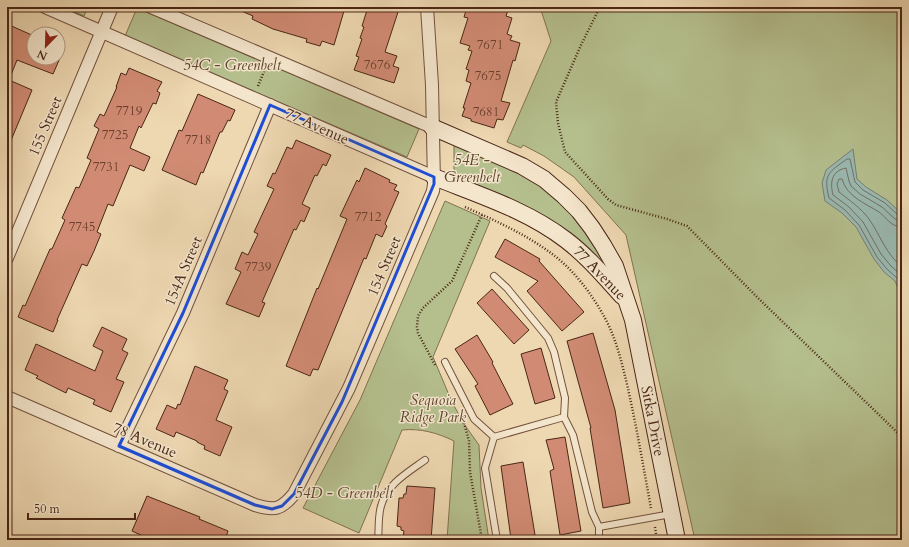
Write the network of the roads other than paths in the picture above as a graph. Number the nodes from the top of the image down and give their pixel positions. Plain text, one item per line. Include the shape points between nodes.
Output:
1 (45, 7) edge
2 (112, 7) edge
3 (151, 7) edge
4 (428, 7) edge
5 (102, 31) junction
6 (270, 105) junction
7 (432, 127) junction
8 (434, 177) junction
9 (7, 258) edge
10 (494, 276) dead end
11 (628, 303) junction
12 (445, 362) dead end
13 (7, 397) edge
14 (564, 417) junction
15 (494, 437) junction
16 (118, 446) junction
17 (425, 460) dead end
18 (272, 509) joint
19 (671, 514) junction
20 (599, 527) junction
21 (378, 540) edge
22 (497, 540) edge
23 (599, 540) edge
24 (677, 540) edge

1 - 5 street, 77 Avenue
2 - 5 street, 155 Street
3 - 7 street, 77 Avenue
4 - 7 street, 154 Street
5 - 6 street, 77 Avenue
5 - 9 street, 155 Street
6 - 8 street, 77 Avenue
6 - 16 street, 154A Street via 183,313
7 - 8 street, 154 Street
7 - 11 street, 77 Avenue via 522,166 564,196 603,245 615,266
8 - 11 street, 77 Avenue via 525,214 547,226 584,254
8 - 18 street, 154 Street via 433,191 342,402 294,494 282,506
10 - 14 lane via 548,338 565,398
11 - 19 street, Sitka Drive
12 - 15 lane via 474,419
13 - 16 street, 78 Avenue
14 - 15 lane
14 - 20 lane via 573,435 592,512
15 - 22 lane via 485,468
16 - 18 street, 78 Avenue via 255,505
17 - 21 lane via 397,480 387,492 380,506
19 - 20 lane
19 - 24 street, Sitka Drive
20 - 23 lane

